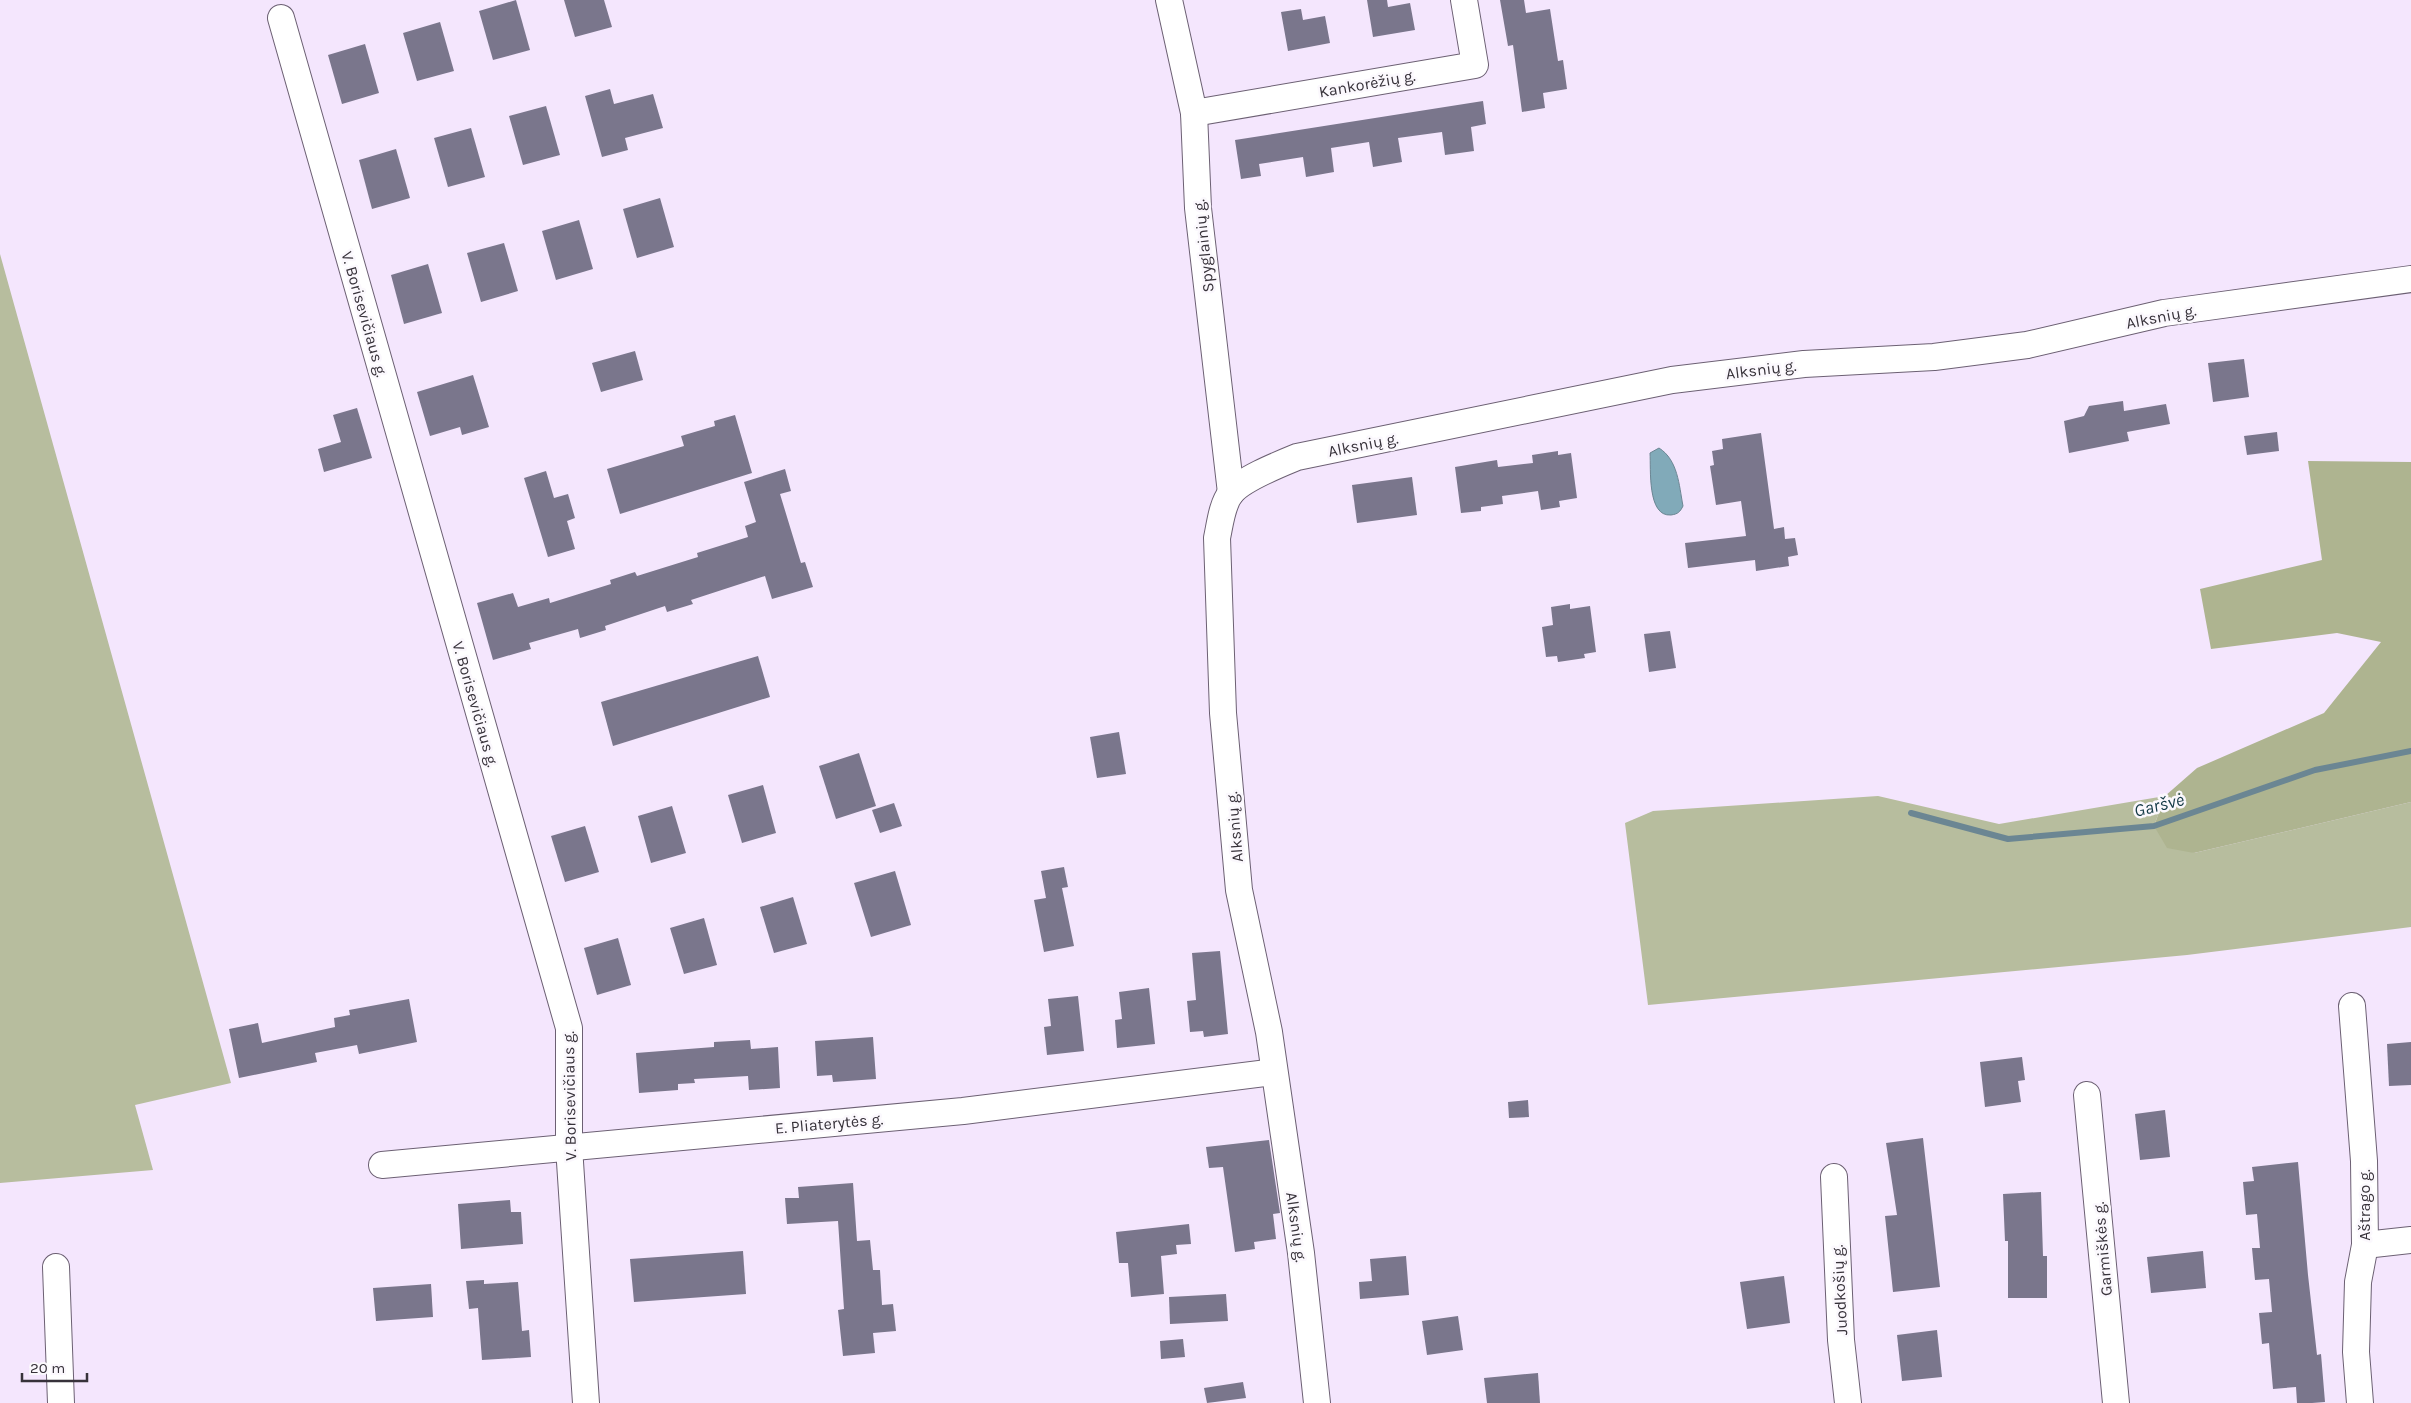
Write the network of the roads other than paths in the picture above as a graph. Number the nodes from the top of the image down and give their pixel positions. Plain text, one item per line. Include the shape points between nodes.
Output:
1 (1169, 0) edge
2 (1464, 0) edge
3 (281, 18) dead end
4 (1194, 113) junction
5 (2411, 279) edge
6 (1231, 493) junction
7 (2352, 1006) dead end
8 (1274, 1072) junction
9 (2087, 1095) dead end
10 (569, 1147) junction
11 (382, 1165) dead end
12 (1834, 1177) dead end
13 (2411, 1240) edge
14 (2364, 1245) junction
15 (56, 1268) dead end
16 (61, 1403) edge
17 (586, 1403) edge
18 (1317, 1403) edge
19 (1848, 1403) edge
20 (2116, 1403) edge
21 (2360, 1403) edge

1 - 4 street, Spyglainių g.
2 - 4 street, Kankorėžių g. via 1475,65
3 - 10 street, V. Borisevičiaus g. via 569,1028
4 - 6 street, Spyglainių g. via 1198,208
5 - 6 street, Alksnių g. via 2164,314 2027,345 1934,357 1804,364 1672,380 1297,457 1262,471
6 - 8 street, Alksnių g. via 1217,538 1223,714 1239,890
7 - 14 street, Aštrago g. via 2364,1162
8 - 10 street, E. Pliaterytės g. via 962,1112
8 - 18 street, Alksnių g. via 1302,1253
9 - 20 street, Garmiškės g.
10 - 11 street, E. Pliaterytės g.
10 - 17 street, V. Borisevičiaus g.
12 - 19 street, Juodkošių g. via 1841,1340
13 - 14 street
14 - 21 street, Aštrago g. via 2358,1282 2356,1352
15 - 16 street

